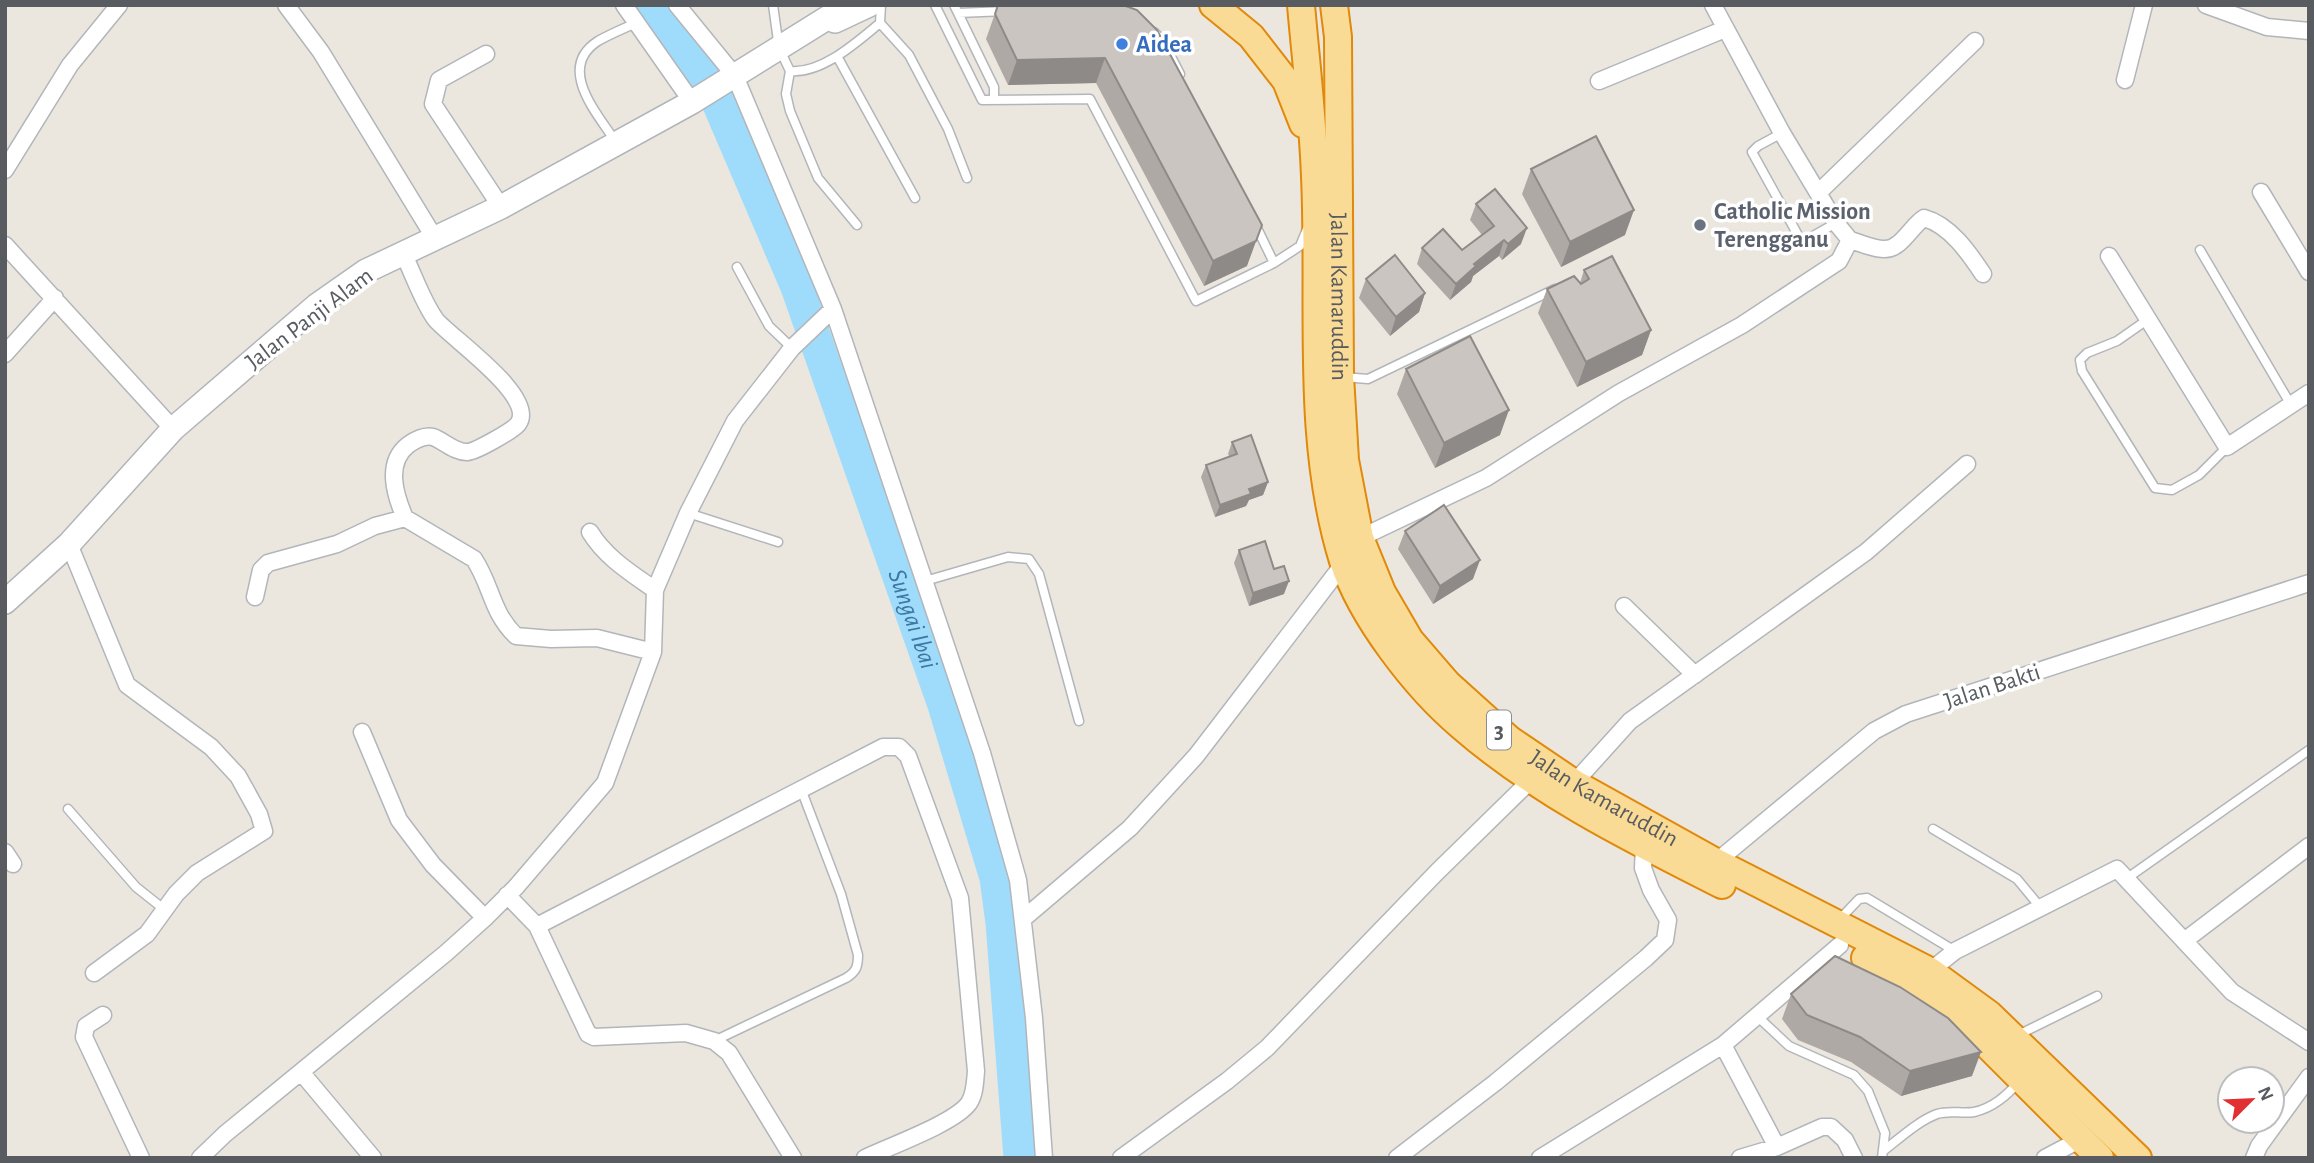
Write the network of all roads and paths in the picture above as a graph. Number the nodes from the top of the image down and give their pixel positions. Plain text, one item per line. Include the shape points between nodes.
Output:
1 (119, 5) edge
2 (286, 5) edge
3 (624, 5) edge
4 (677, 5) edge
5 (773, 5) edge
6 (848, 5) edge
7 (881, 5) edge
8 (935, 5) edge
9 (1213, 5) edge
10 (1301, 5) edge
11 (1334, 5) edge
12 (1352, 5) edge
13 (1713, 5) edge
14 (2144, 5) edge
15 (2206, 5) edge
16 (956, 9) edge
17 (1013, 10) edge
18 (874, 14) edge
19 (638, 22) junction
20 (1148, 26) edge
21 (1725, 29) junction
22 (2309, 31) edge
23 (1338, 37) junction
24 (1975, 41) dead end
25 (779, 48) junction
26 (486, 54) dead end
27 (838, 58) junction
28 (790, 71) junction
29 (735, 76) junction
30 (1182, 78) edge
31 (2125, 80) dead end
32 (1599, 81) dead end
33 (995, 100) junction
34 (692, 102) junction
35 (1782, 133) junction
36 (617, 144) junction
37 (5, 170) edge
38 (1315, 176) junction
39 (967, 178) dead end
40 (2261, 192) dead end
41 (1818, 193) junction
42 (915, 198) dead end
43 (502, 207) junction
44 (1315, 208) junction
45 (1250, 214) edge
46 (1836, 223) junction
47 (857, 225) dead end
48 (434, 237) junction
49 (1850, 240) junction
50 (5, 245) edge
51 (2200, 250) dead end
52 (403, 253) junction
53 (2109, 256) dead end
54 (1274, 263) junction
55 (737, 267) dead end
56 (2309, 272) edge
57 (1983, 274) dead end
58 (1569, 282) edge
59 (55, 298) junction
60 (833, 309) junction
61 (2147, 320) junction
62 (793, 348) junction
63 (5, 354) edge
64 (1340, 376) junction
65 (2309, 393) edge
66 (2291, 405) junction
67 (173, 429) junction
68 (2227, 447) junction
69 (1967, 464) dead end
70 (688, 513) junction
71 (405, 518) junction
72 (590, 532) dead end
73 (1360, 538) junction
74 (778, 542) dead end
75 (69, 544) junction
76 (1344, 563) junction
77 (925, 582) junction
78 (2309, 583) edge
79 (655, 590) junction
80 (255, 597) dead end
81 (7, 598) edge
82 (1624, 606) dead end
83 (653, 652) junction
84 (1695, 675) junction
85 (1079, 721) dead end
86 (362, 732) dead end
87 (2309, 750) edge
88 (1532, 779) junction
89 (1574, 783) junction
90 (801, 789) junction
91 (68, 809) dead end
92 (1933, 829) dead end
93 (1644, 846) junction
94 (2309, 846) edge
95 (1716, 862) junction
96 (2126, 879) junction
97 (507, 895) junction
98 (2040, 908) junction
99 (165, 910) junction
100 (485, 918) junction
101 (1023, 919) junction
102 (537, 926) junction
103 (1838, 934) junction
104 (2184, 941) junction
105 (1955, 951) junction
106 (1930, 971) junction
107 (94, 973) dead end
108 (2097, 996) dead end
109 (103, 1015) dead end
110 (1758, 1017) junction
111 (2013, 1037) junction
112 (714, 1041) junction
113 (2309, 1042) edge
114 (1723, 1045) junction
115 (301, 1072) junction
116 (2309, 1077) edge
117 (2022, 1080) junction
118 (2081, 1139) junction
119 (1777, 1147) junction
120 (2257, 1152) edge
121 (1882, 1154) edge
122 (141, 1158) edge
123 (200, 1158) edge
124 (373, 1158) edge
125 (793, 1158) edge
126 (865, 1158) edge
127 (1044, 1158) edge
128 (1121, 1158) edge
129 (1397, 1158) edge
130 (1540, 1158) edge
131 (1740, 1158) edge
132 (1854, 1158) edge
133 (2045, 1158) edge
134 (2100, 1158) edge
135 (2138, 1158) edge
136 (2243, 1158) edge

1 - 37 street via 70,65
2 - 48 street via 321,52
3 - 19 street
4 - 29 street
5 - 25 lane
6 - 25 main road, Jalan Panji Alam
7 - 18 lane
8 - 33 lane via 982,100
9 - 38 highway via 1251,36 1286,81 1300,114
10 - 38 highway, Jalan Kamaruddin / 3
11 - 23 highway, Jalan Kamaruddin / 3
12 - 23 highway
13 - 21 street
14 - 31 street
15 - 22 street via 2267,27
16 - 17 lane
16 - 33 lane via 994,87
18 - 25 main road, Jalan Panji Alam
18 - 27 lane
18 - 39 lane via 909,55 948,129
19 - 34 street
19 - 36 lane via 596,42 581,59 579,78 584,93
20 - 30 lane via 1163,41
21 - 32 street
21 - 35 street
23 - 64 highway, Jalan Kamaruddin / 3
24 - 41 street
25 - 28 lane
25 - 29 main road, Jalan Panji Alam
26 - 43 street via 439,80 433,104
27 - 28 lane
27 - 42 lane
28 - 47 lane via 786,94 790,111 818,178
29 - 34 main road, Jalan Panji Alam
29 - 60 street
33 - 54 lane via 1090,99 1196,301
34 - 36 main road, Jalan Panji Alam
35 - 41 street
35 - 46 lane via 1752,152 1798,237 1806,240
36 - 43 main road, Jalan Panji Alam
38 - 44 highway, Jalan Kamaruddin / 3
40 - 56 street
41 - 46 street
43 - 48 main road, Jalan Panji Alam
44 - 54 lane via 1300,246
44 - 76 highway, Jalan Kamaruddin / 3 via 1323,468
45 - 54 lane
46 - 49 street
48 - 52 main road, Jalan Panji Alam
49 - 57 street via 1884,250 1894,247 1924,218 1965,247
49 - 73 street via 1839,261 1742,325 1619,393 1486,478
50 - 59 street
51 - 66 lane
52 - 67 main road, Jalan Panji Alam via 366,271 316,306
52 - 71 street via 434,317 496,373 520,408 521,418 516,427 471,452 460,452 431,436 415,439 400,451 394,469 395,494
53 - 61 street
55 - 62 lane via 769,326
58 - 64 lane via 1368,379
59 - 63 street
59 - 67 street
60 - 62 street
60 - 77 street
61 - 68 street
61 - 68 lane via 2080,360 2082,372 2148,477 2155,488 2172,490 2199,475
62 - 70 street via 734,421
64 - 73 highway, Jalan Kamaruddin / 3 via 1345,460
65 - 66 street
66 - 68 street
67 - 75 main road, Jalan Panji Alam
69 - 84 street via 1866,552
70 - 74 lane
70 - 79 street
71 - 80 street via 268,563 261,569
71 - 83 street via 474,559 498,614 516,636 597,638
72 - 79 street via 613,560
73 - 89 highway, Jalan Kamaruddin / 3 via 1382,592 1410,640 1448,684 1509,739
75 - 81 main road, Jalan Panji Alam
75 - 99 street via 127,685 211,747 238,776 264,831 197,873
76 - 88 highway, Jalan Kamaruddin / 3 via 1384,640 1419,682 1459,725
76 - 101 street via 1196,756 1130,828
77 - 85 lane via 1008,557 1029,559 1039,574
77 - 101 street via 982,753 1018,880
78 - 95 street, Jalan Bakti via 1906,714 1874,731
79 - 83 street
82 - 84 street
83 - 97 street via 606,783
84 - 89 street via 1630,721
86 - 100 street via 399,820 433,865
87 - 96 lane
88 - 93 highway, Jalan Kamaruddin / 3
88 - 128 street via 1267,1048
89 - 95 highway, Jalan Kamaruddin / 3
90 - 102 street
90 - 112 lane via 841,894 858,966 846,978
90 - 126 street via 883,747 899,747 908,756 960,898 976,1071 970,1102 958,1115
91 - 99 lane via 136,887
92 - 98 lane via 2017,879
93 - 103 highway, Jalan Kamaruddin / 3
93 - 129 street via 1643,868 1668,920 1665,940 1496,1083
94 - 104 street
95 - 103 highway, Jalan Kamaruddin / 3
96 - 98 street via 2117,869
96 - 104 street
97 - 100 street
97 - 102 street
98 - 105 street
99 - 107 street via 147,934
100 - 115 street
101 - 127 street
102 - 112 street via 589,1034 686,1033
103 - 105 lane via 1859,899 1867,898
103 - 106 highway, Jalan Kamaruddin / 3
103 - 110 street
103 - 117 highway, Jalan Kamaruddin / 3 via 1977,1035
104 - 113 street via 2232,992
105 - 106 street
106 - 111 highway, Jalan Kamaruddin / 3
108 - 111 lane
109 - 122 street via 86,1026 84,1037
110 - 114 street
110 - 121 lane via 1789,1046 1854,1075 1868,1091 1885,1133
111 - 135 highway, Jalan Kamaruddin / 3
112 - 125 street via 729,1053
114 - 119 street
114 - 130 street
115 - 123 street
115 - 124 street
116 - 120 street
117 - 118 highway, Jalan Kamaruddin / 3
117 - 121 lane via 1989,1107 1935,1115
118 - 133 street
118 - 134 highway, Jalan Kamaruddin / 3
119 - 131 street
119 - 132 street via 1831,1127
120 - 136 street

